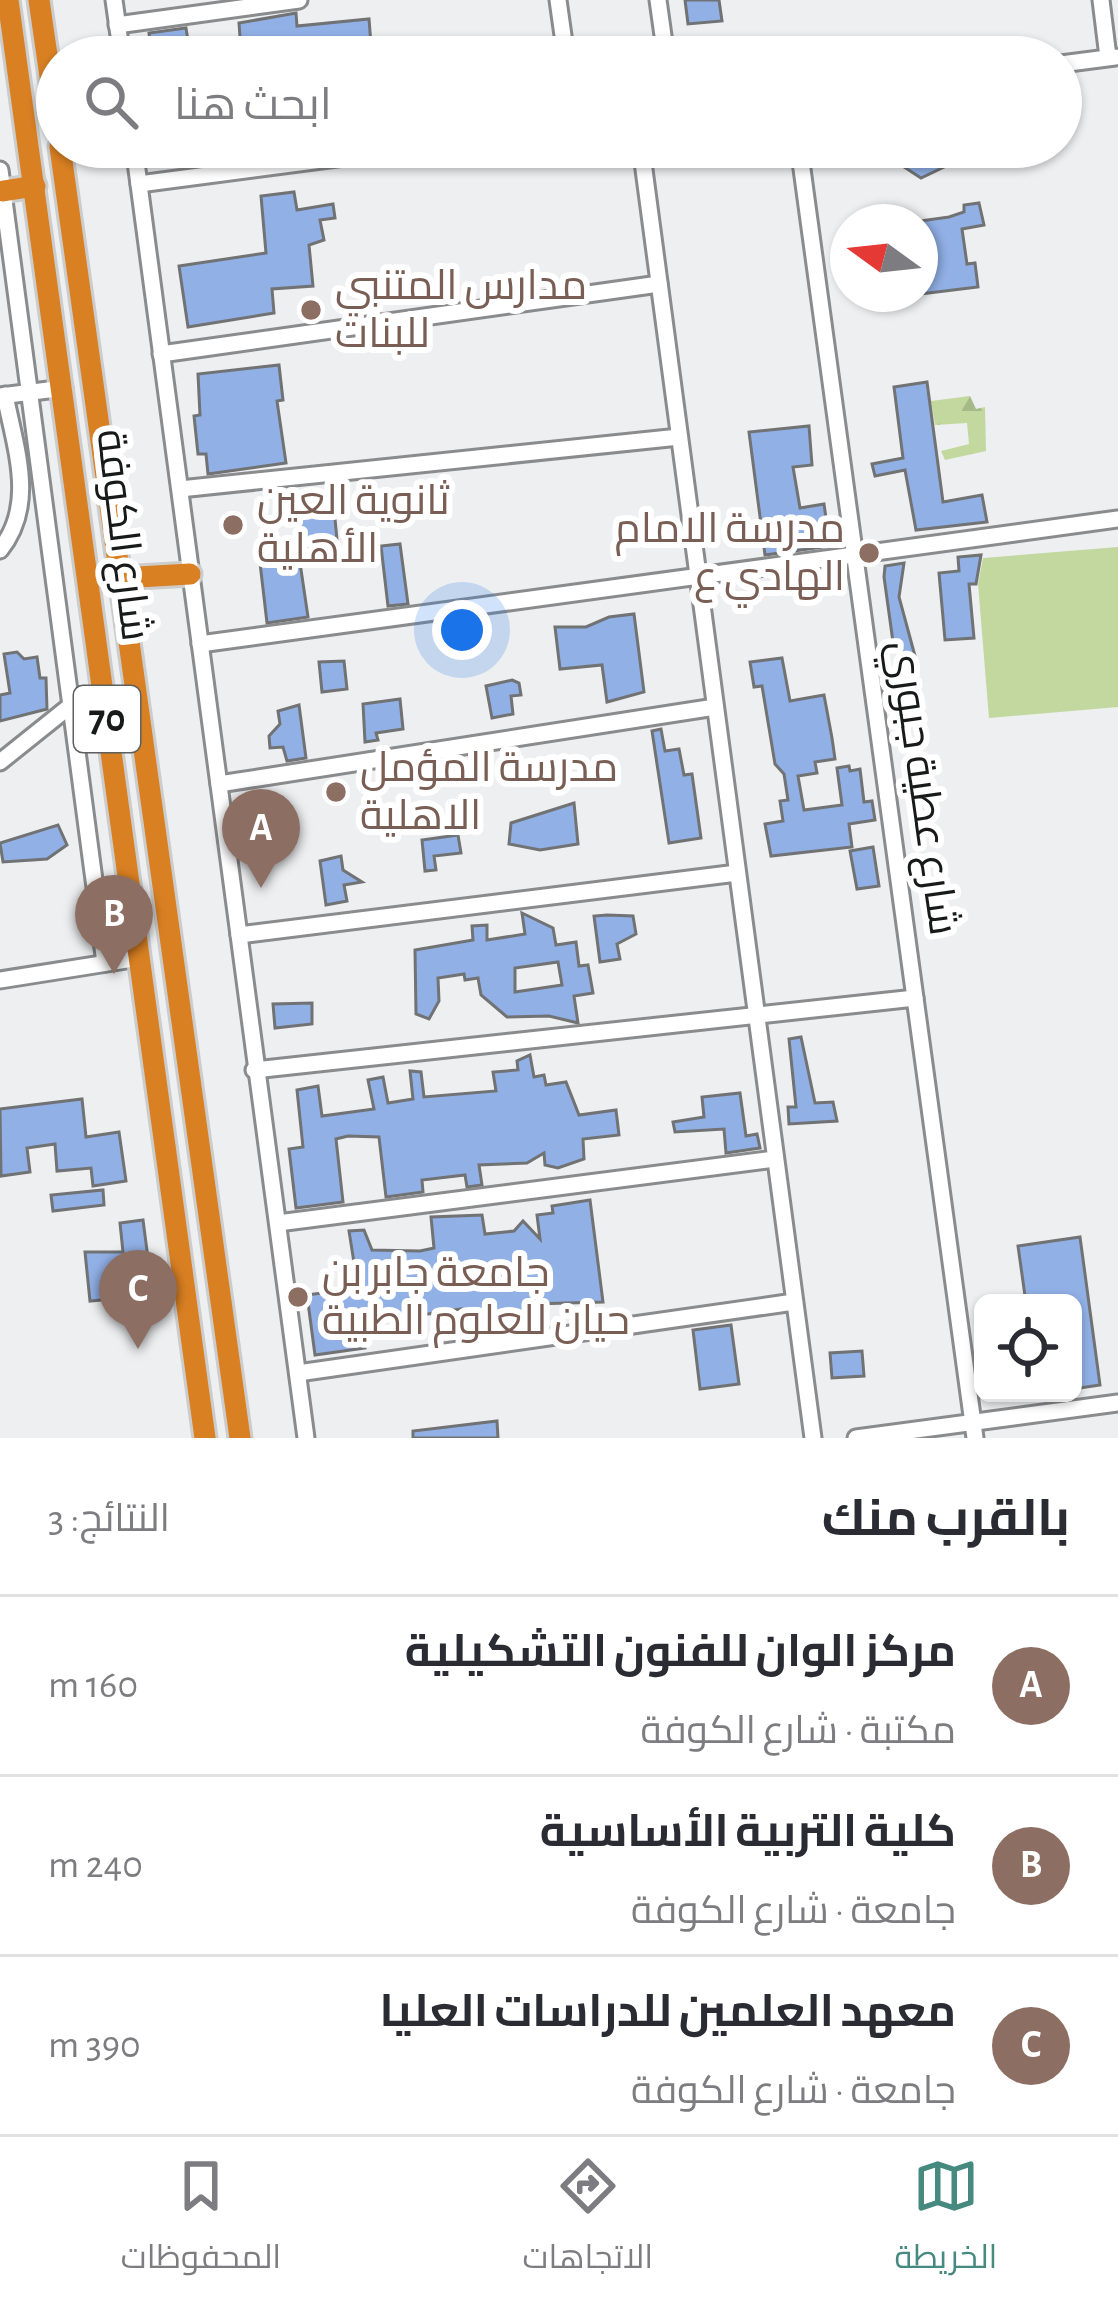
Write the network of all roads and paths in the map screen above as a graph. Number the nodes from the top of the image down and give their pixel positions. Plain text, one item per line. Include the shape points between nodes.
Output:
1 (8, 0) edge
2 (39, 0) edge
3 (114, 0) edge
4 (299, 0) edge
5 (558, 0) edge
6 (658, 0) edge
7 (1101, 0) edge
8 (117, 25) junction
9 (44, 36) edge
10 (119, 36) edge
11 (563, 36) edge
12 (662, 36) edge
13 (1113, 57) edge
14 (1082, 61) edge
15 (63, 168) edge
16 (137, 168) edge
17 (261, 168) edge
18 (643, 168) edge
19 (802, 168) edge
20 (139, 184) junction
21 (1, 186) edge
22 (35, 186) junction
23 (659, 284) junction
24 (161, 354) junction
25 (64, 388) junction
26 (28, 392) junction
27 (3, 395) edge
28 (679, 437) junction
29 (180, 489) junction
30 (1118, 519) edge
31 (0, 550) edge
32 (855, 555) junction
33 (190, 574) junction
34 (121, 578) junction
35 (698, 578) junction
36 (200, 644) junction
37 (70, 706) junction
38 (715, 707) junction
39 (0, 762) edge
40 (219, 784) junction
41 (737, 873) junction
42 (239, 935) junction
43 (139, 958) junction
44 (105, 963) junction
45 (0, 980) edge
46 (915, 998) junction
47 (756, 1017) junction
48 (254, 1070) junction
49 (775, 1159) junction
50 (278, 1223) junction
51 (794, 1302) junction
52 (298, 1372) junction
53 (1118, 1403) edge
54 (974, 1431) edge
55 (205, 1438) edge
56 (240, 1438) edge
57 (307, 1438) edge
58 (812, 1438) edge
59 (856, 1438) edge

1 - 22 highway, شارع الكوفة / 70
2 - 9 highway
3 - 8 street
4 - 8 street
5 - 11 street
6 - 12 street
7 - 13 street
8 - 10 street
13 - 14 street
15 - 34 highway, شارع الكوفة / 70
16 - 20 street
17 - 20 street
18 - 23 street
19 - 32 street, شارع عطية جبوري
20 - 24 street
21 - 22 highway
21 - 26 street
22 - 25 highway, شارع الكوفة / 70
23 - 24 street
23 - 28 street
24 - 29 street
25 - 26 street
25 - 43 highway, شارع الكوفة / 70
26 - 27 street
26 - 37 street
27 - 31 street via 23,491
28 - 29 street
28 - 35 street
29 - 33 street
30 - 32 street
32 - 35 street
32 - 46 street, شارع عطية جبوري
33 - 34 highway
33 - 36 street
34 - 56 highway, شارع الكوفة / 70
35 - 36 street
35 - 38 street
36 - 40 street
37 - 39 street
37 - 44 street
38 - 40 street
38 - 41 street
40 - 42 street
41 - 42 street
41 - 47 street
42 - 48 street
43 - 44 street
43 - 55 highway, شارع الكوفة / 70
44 - 45 street
46 - 47 street
46 - 54 street, شارع عطية جبوري
47 - 48 street
47 - 49 street
48 - 50 street
49 - 50 street
49 - 51 street
50 - 52 street
51 - 52 street
51 - 58 street
52 - 57 street
53 - 54 street
54 - 59 street

